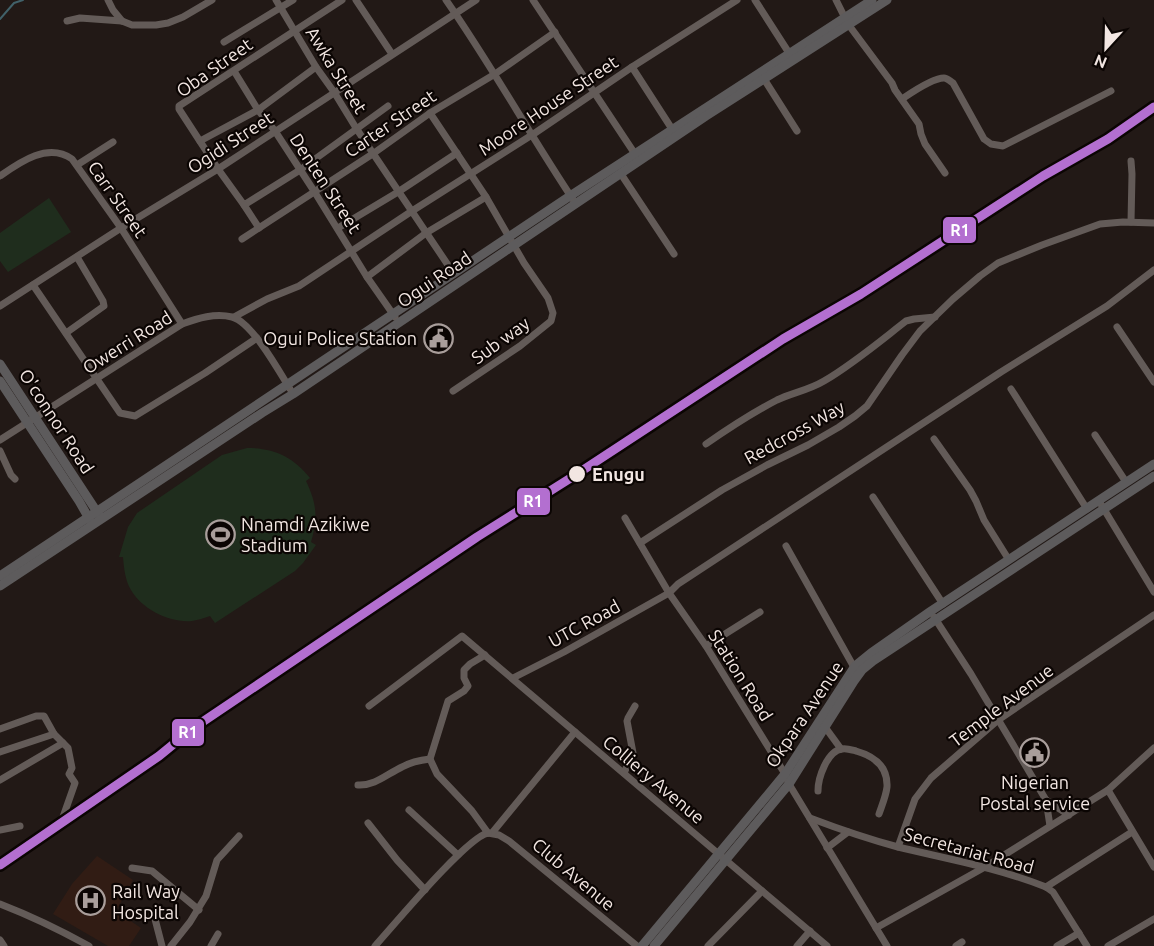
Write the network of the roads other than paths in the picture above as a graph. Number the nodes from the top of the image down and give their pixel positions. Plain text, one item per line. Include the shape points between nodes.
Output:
1 (108, 0) edge
2 (212, 0) edge
3 (276, 0) edge
4 (293, 0) edge
5 (342, 0) edge
6 (356, 0) edge
7 (446, 0) edge
8 (476, 0) edge
9 (533, 0) edge
10 (737, 0) edge
11 (755, 0) edge
12 (836, 0) edge
13 (872, 0) edge
14 (887, 0) edge
15 (281, 8) junction
16 (455, 13) junction
17 (67, 21) dead end
18 (122, 21) junction
19 (847, 21) junction
20 (294, 31) junction
21 (555, 32) junction
22 (224, 42) dead end
23 (789, 53) junction
24 (392, 54) junction
25 (316, 67) junction
26 (632, 67) junction
27 (234, 71) junction
28 (495, 74) junction
29 (764, 79) junction
30 (334, 92) junction
31 (1111, 92) dead end
32 (594, 93) junction
33 (902, 99) junction
34 (388, 106) dead end
35 (258, 110) junction
36 (430, 113) junction
37 (356, 128) junction
38 (672, 129) junction
39 (275, 131) junction
40 (797, 131) dead end
41 (532, 135) junction
42 (200, 141) junction
43 (113, 142) dead end
44 (374, 153) junction
45 (457, 153) junction
46 (635, 153) junction
47 (1131, 161) dead end
48 (77, 165) junction
49 (218, 169) junction
50 (300, 170) junction
51 (945, 173) dead end
52 (621, 174) junction
53 (471, 175) junction
54 (0, 176) edge
55 (315, 191) junction
56 (398, 192) junction
57 (486, 197) junction
58 (573, 200) junction
59 (244, 205) junction
60 (412, 212) junction
61 (1131, 222) junction
62 (1154, 223) edge
63 (121, 228) junction
64 (259, 228) junction
65 (338, 228) junction
66 (426, 233) junction
67 (377, 236) joint
68 (242, 239) dead end
69 (512, 241) junction
70 (353, 252) junction
71 (674, 254) dead end
72 (77, 256) junction
73 (1154, 270) edge
74 (454, 274) junction
75 (367, 277) junction
76 (33, 285) junction
77 (0, 306) edge
78 (393, 314) junction
79 (234, 317) junction
80 (935, 317) junction
81 (398, 323) junction
82 (182, 324) junction
83 (1118, 327) dead end
84 (66, 333) junction
85 (257, 338) junction
86 (0, 364) edge
87 (96, 378) junction
88 (0, 381) edge
89 (1154, 382) edge
90 (287, 385) junction
91 (1011, 389) dead end
92 (453, 391) dead end
93 (293, 394) junction
94 (31, 420) junction
95 (1095, 435) dead end
96 (934, 439) dead end
97 (0, 440) edge
98 (706, 444) dead end
99 (0, 451) edge
100 (1154, 464) edge
101 (1154, 476) edge
102 (15, 479) dead end
103 (1126, 482) junction
104 (873, 497) dead end
105 (82, 499) junction
106 (108, 504) junction
107 (1101, 505) junction
108 (1088, 509) junction
109 (95, 518) junction
110 (625, 518) dead end
111 (76, 526) junction
112 (640, 543) junction
113 (786, 546) dead end
114 (1010, 560) junction
115 (982, 578) junction
116 (1, 581) edge
117 (987, 587) junction
118 (1154, 592) edge
119 (669, 593) junction
120 (943, 604) junction
121 (760, 612) dead end
122 (933, 615) junction
123 (1154, 615) edge
124 (706, 646) junction
125 (485, 655) junction
126 (856, 671) junction
127 (513, 678) junction
128 (369, 706) dead end
129 (634, 706) dead end
130 (998, 720) junction
131 (825, 727) junction
132 (0, 729) edge
133 (575, 732) junction
134 (54, 734) junction
135 (63, 742) junction
136 (1154, 748) edge
137 (841, 749) junction
138 (0, 752) edge
139 (430, 759) junction
140 (624, 773) junction
141 (787, 779) junction
142 (0, 780) edge
143 (358, 785) dead end
144 (1108, 790) junction
145 (818, 791) dead end
146 (1046, 801) junction
147 (409, 810) dead end
148 (879, 814) dead end
149 (1070, 815) junction
150 (63, 817) dead end
151 (809, 817) junction
152 (368, 823) dead end
153 (20, 826) dead end
154 (1050, 826) junction
155 (0, 831) edge
156 (848, 832) junction
157 (1132, 832) junction
158 (490, 833) junction
159 (239, 836) dead end
160 (898, 846) junction
161 (827, 848) junction
162 (458, 855) junction
163 (723, 857) junction
164 (985, 867) junction
165 (1154, 867) edge
166 (132, 868) dead end
167 (1046, 887) junction
168 (425, 890) junction
169 (762, 891) junction
170 (0, 904) edge
171 (199, 910) junction
172 (154, 919) dead end
173 (1154, 920) edge
174 (876, 928) junction
175 (810, 932) junction
176 (1079, 933) junction
177 (218, 934) dead end
178 (0, 940) edge
179 (4, 946) edge
180 (89, 946) edge
181 (162, 946) edge
182 (171, 946) edge
183 (211, 946) edge
184 (375, 946) edge
185 (637, 946) edge
186 (642, 946) edge
187 (654, 946) edge
188 (708, 946) edge
189 (797, 946) edge
190 (827, 946) edge
191 (887, 946) edge
192 (1057, 946) edge
193 (1087, 946) edge
194 (1108, 946) edge

1 - 18 street
2 - 18 street via 168,23 144,26
3 - 15 street, Awka Street
4 - 15 street
5 - 20 street, Oba Street
6 - 24 street
7 - 16 street
8 - 16 street, Ogidi Street
9 - 21 street
10 - 26 street, Moore House Street
11 - 23 street
12 - 19 street
13 - 19 main road, Ogui Road
14 - 19 main road, Ogui Road
15 - 20 street, Awka Street
15 - 22 street
16 - 24 street, Ogidi Street
16 - 28 street
17 - 18 street
19 - 23 main road, Ogui Road
19 - 29 main road, Ogui Road
19 - 33 street
20 - 25 street, Awka Street
20 - 27 street, Oba Street
21 - 28 street, Carter Street
21 - 32 street
23 - 38 main road, Ogui Road
24 - 30 street, Ogidi Street
25 - 30 street, Awka Street
25 - 35 street
26 - 32 street, Moore House Street
26 - 38 street
27 - 35 street, Denten Street
27 - 42 street, Oba Street via 179,106
28 - 36 street, Carter Street
28 - 41 street
29 - 40 street
29 - 52 main road, Ogui Road
30 - 37 street, Awka Street
30 - 39 street, Ogidi Street
31 - 33 street via 1003,146 984,139 948,79 927,84
32 - 41 street, Moore House Street
32 - 46 street
33 - 51 street via 920,124 925,144
34 - 37 street
35 - 39 street, Denten Street
35 - 42 street
36 - 44 street, Carter Street
36 - 45 street
37 - 44 street, Awka Street
37 - 50 street
38 - 46 main road, Ogui Road
39 - 49 street, Ogidi Street
39 - 50 street, Denten Street
41 - 53 street, Moore House Street
41 - 58 street
42 - 49 street, Oba Street
43 - 48 street
44 - 55 street, Carter Street
44 - 56 street, Awka Street
45 - 53 street
45 - 56 street
46 - 58 main road, Ogui Road
47 - 61 street
48 - 54 street, Carr Street via 66,155 48,153 23,160
48 - 63 street, Carr Street
49 - 59 street, Oba Street
49 - 63 street, Ogidi Street
50 - 55 street, Denten Street
50 - 59 street
52 - 58 main road, Ogui Road
52 - 71 street
53 - 57 street
53 - 60 street, Moore House Street
55 - 64 street, Carter Street
55 - 65 street, Denten Street
56 - 60 street, Awka Street
56 - 65 street
57 - 66 street
57 - 69 street
58 - 69 main road, Ogui Road
59 - 64 street, Oba Street
60 - 66 street, Awka Street
60 - 67 street, Moore House Street
61 - 62 street, Redcross Way
61 - 80 street, Redcross Way via 1089,227 1006,259 980,276
63 - 72 street, Ogidi Street
63 - 82 street, Carr Street
64 - 68 street, Carter Street
65 - 70 street, Denten Street
66 - 74 street, Awka Street
66 - 75 street
67 - 70 street, Denten Street
69 - 74 main road, Ogui Road
69 - 81 main road, Ogui Road
69 - 92 street, Sub way via 548,298 553,318 520,346
70 - 75 street, Denten Street
70 - 79 street, Denten Street via 300,286
72 - 76 street, Ogidi Street
72 - 84 street via 104,306
73 - 119 street, UTC Road via 1107,306 757,531
74 - 78 main road, Ogui Road
75 - 78 street, Denten Street
76 - 77 street, Ogidi Street
76 - 84 street
78 - 81 street, Denten Street
78 - 90 main road, Ogui Road
79 - 82 street, Owerri Road via 206,316
79 - 85 street
80 - 98 street via 906,321 824,381 777,400
80 - 112 street, Redcross Way via 912,342 867,406 855,416 737,481
81 - 93 main road, Ogui Road
82 - 87 street, Owerri Road
83 - 89 street
84 - 87 street
85 - 87 street via 135,416 120,413
85 - 90 street
86 - 94 main road, O'connor Road
87 - 94 street, Owerri Road
88 - 94 main road, O'connor Road
90 - 93 street
90 - 106 main road, Ogui Road
91 - 108 street
93 - 109 main road, Ogui Road
94 - 97 street, Owerri Road
94 - 105 main road, O'connor Road
95 - 103 street
96 - 114 street via 970,490
99 - 102 street
100 - 103 main road, Okpara Avenue
101 - 107 main road, Okpara Avenue
103 - 107 main road, Okpara Avenue
104 - 120 street
105 - 106 main road
105 - 109 main road, O'connor Road
105 - 111 main road
106 - 109 main road, Ogui Road
107 - 108 main road, Okpara Avenue
107 - 117 main road, Okpara Avenue
107 - 118 street
108 - 114 main road, Okpara Avenue
109 - 111 main road, Ogui Road
109 - 116 main road, Ogui Road
110 - 112 street, Station Road
111 - 116 main road, Ogui Road
112 - 119 street, Station Road
113 - 126 street
114 - 115 main road, Okpara Avenue
115 - 117 main road
115 - 120 main road, Okpara Avenue
117 - 122 main road, Okpara Avenue
119 - 124 street, Station Road
119 - 127 street, UTC Road
120 - 122 main road, Okpara Avenue
121 - 124 street
122 - 126 main road, Okpara Avenue via 870,653
122 - 130 street
123 - 130 street, Temple Avenue
124 - 141 street, Station Road
125 - 127 street, Colliery Avenue
125 - 128 street, Colliery Avenue via 462,636
125 - 139 street via 464,670 468,686 448,701
126 - 131 main road, Okpara Avenue
126 - 141 main road, Okpara Avenue
127 - 133 street, Colliery Avenue
129 - 140 street via 627,717 633,753
130 - 146 street
130 - 160 street, Temple Avenue via 924,786 915,799
131 - 137 street
131 - 141 main road, Okpara Avenue
132 - 134 street via 44,716
133 - 140 street, Colliery Avenue
133 - 158 street
134 - 135 street
134 - 138 street
135 - 142 street
135 - 150 street via 72,768 69,774 75,783
136 - 144 street
137 - 145 street via 823,768
137 - 148 street via 867,755 882,765 887,788
139 - 143 street via 404,765 365,786
139 - 158 street via 437,774
140 - 163 street, Colliery Avenue
141 - 151 street
141 - 163 main road, Okpara Avenue
144 - 149 street
144 - 157 street
146 - 149 street
146 - 154 street
147 - 162 street
149 - 154 street
151 - 156 street, Secretariat Road
151 - 161 street
152 - 168 street
153 - 155 street
154 - 164 street
156 - 160 street, Secretariat Road
156 - 161 street
157 - 165 street
157 - 167 street
158 - 162 street via 480,836
158 - 185 street, Club Avenue via 507,839
159 - 171 street via 217,860
160 - 164 street, Secretariat Road
161 - 174 street
162 - 168 street
163 - 169 street, Colliery Avenue
163 - 186 main road, Okpara Avenue
163 - 187 main road, Okpara Avenue
164 - 167 street, Secretariat Road
164 - 174 street
166 - 171 street via 152,871
167 - 176 street, Secretariat Road
168 - 184 street
169 - 175 street, Colliery Avenue
169 - 188 street
170 - 180 street
171 - 182 street
172 - 181 street
173 - 194 street
174 - 191 street
175 - 189 street
175 - 190 street, Colliery Avenue
176 - 192 street
176 - 193 street, Secretariat Road
177 - 183 street
178 - 179 street

